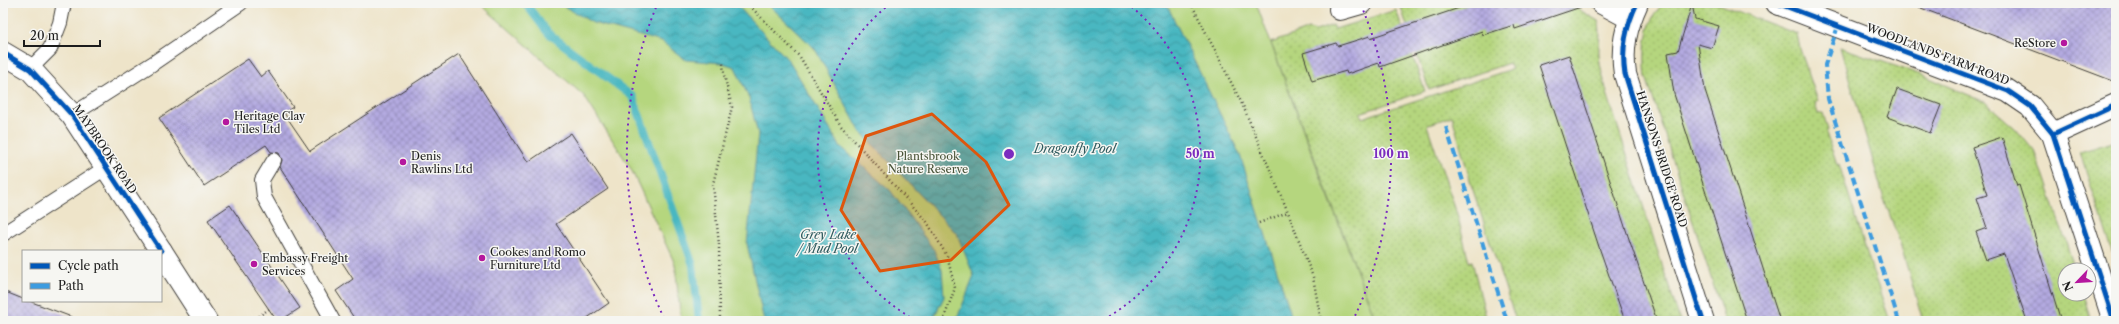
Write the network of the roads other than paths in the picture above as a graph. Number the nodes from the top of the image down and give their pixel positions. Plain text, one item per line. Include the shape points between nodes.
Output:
1 (64, 3) edge
2 (241, 3) edge
3 (1360, 3) edge
4 (1602, 3) edge
5 (1777, 3) edge
6 (1340, 9) dead end
7 (1634, 10) edge
8 (3, 53) edge
9 (30, 69) junction
10 (2116, 105) edge
11 (72, 115) junction
12 (2053, 134) junction
13 (274, 160) dead end
14 (107, 167) junction
15 (3, 234) edge
16 (160, 250) edge
17 (162, 253) edge
18 (206, 321) edge
19 (333, 321) edge
20 (1703, 321) edge
21 (2114, 321) edge

1 - 9 lane via 50,49
2 - 11 lane
3 - 6 street
4 - 7 street
5 - 12 street, WOODLANDS FARM ROAD via 2008,91 2030,106
7 - 20 street, HANSONS BRIDGE ROAD via 1625,33 1622,57 1625,74
8 - 9 street, MAYBROOK ROAD
9 - 11 street, MAYBROOK ROAD
10 - 12 street
11 - 14 street, MAYBROOK ROAD
12 - 21 street, WOODLANDS FARM ROAD
13 - 19 lane via 262,180 264,197
14 - 15 lane
14 - 16 street, MAYBROOK ROAD
17 - 18 street, MAYBROOK ROAD

